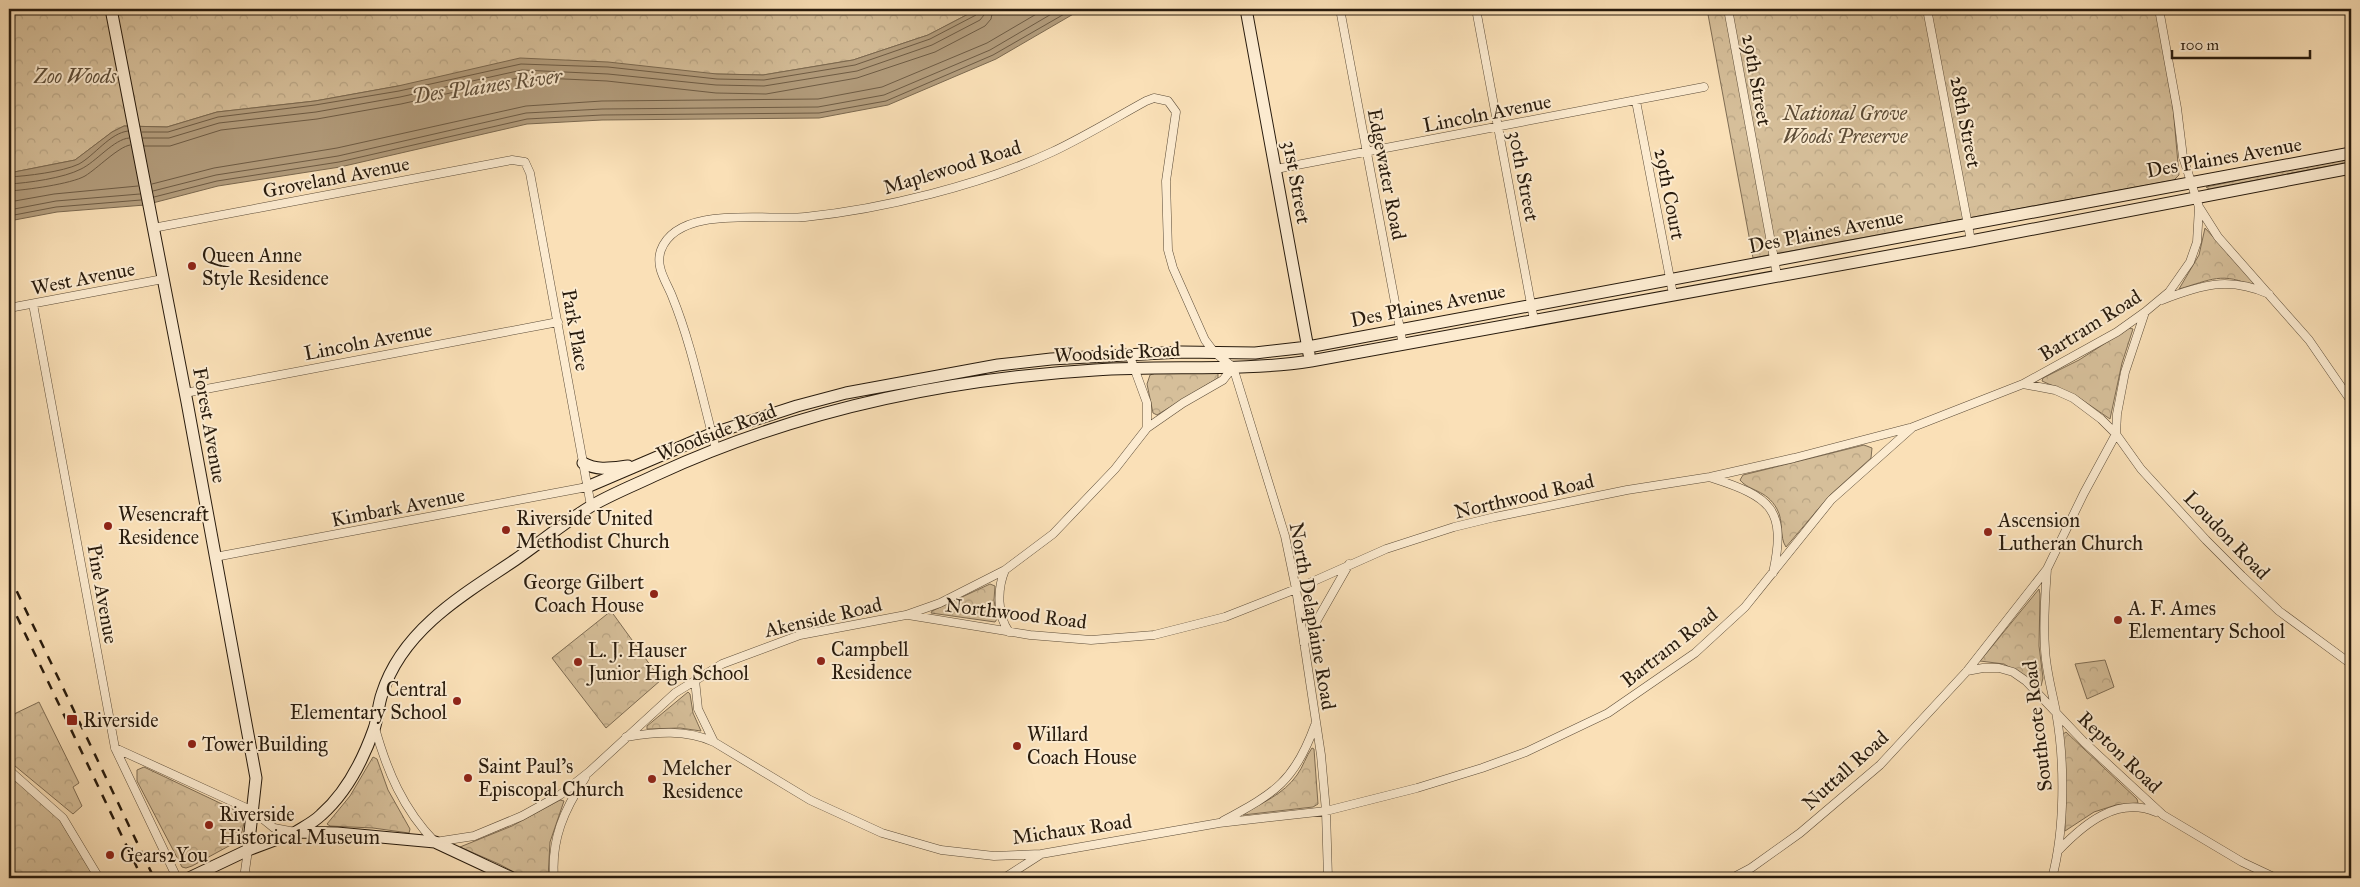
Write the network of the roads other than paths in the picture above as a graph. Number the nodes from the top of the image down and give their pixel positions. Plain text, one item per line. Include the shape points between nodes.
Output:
1 (110, 9) edge
2 (1246, 9) edge
3 (1340, 9) edge
4 (1476, 9) edge
5 (1728, 9) edge
6 (1927, 9) edge
7 (2159, 9) edge
8 (1704, 87) dead end
9 (1636, 101) junction
10 (1498, 127) junction
11 (1366, 153) junction
12 (2351, 153) edge
13 (525, 162) joint
14 (2351, 168) edge
15 (1276, 169) junction
16 (2190, 182) junction
17 (2197, 202) junction
18 (1968, 223) junction
19 (153, 228) junction
20 (1971, 241) junction
21 (1774, 260) junction
22 (1777, 275) junction
23 (163, 279) junction
24 (1670, 279) junction
25 (1673, 294) junction
26 (2273, 296) junction
27 (2158, 301) junction
28 (33, 304) junction
29 (1531, 305) junction
30 (9, 308) edge
31 (2145, 312) junction
32 (1534, 320) junction
33 (558, 322) junction
34 (1400, 330) junction
35 (1403, 345) junction
36 (1308, 347) junction
37 (1214, 352) junction
38 (1129, 354) junction
39 (1311, 361) junction
40 (1233, 366) junction
41 (1134, 368) junction
42 (2023, 384) junction
43 (185, 393) junction
44 (2351, 401) edge
45 (1913, 427) junction
46 (1147, 428) junction
47 (712, 434) junction
48 (2116, 434) junction
49 (716, 449) junction
50 (644, 463) junction
51 (583, 464) junction
52 (1710, 477) junction
53 (587, 488) junction
54 (591, 506) junction
55 (215, 558) junction
56 (1350, 564) junction
57 (2048, 569) junction
58 (1005, 570) junction
59 (1773, 575) junction
60 (1296, 589) junction
61 (906, 615) junction
62 (1009, 632) junction
63 (1304, 643) junction
64 (2351, 664) edge
65 (1967, 671) junction
66 (696, 680) junction
67 (2056, 712) junction
68 (1316, 723) junction
69 (375, 728) junction
70 (626, 737) junction
71 (714, 742) junction
72 (115, 748) junction
73 (9, 770) edge
74 (589, 772) junction
75 (253, 811) junction
76 (1326, 811) junction
77 (2163, 815) junction
78 (1219, 823) junction
79 (296, 832) junction
80 (435, 842) junction
81 (248, 850) junction
82 (2059, 850) junction
83 (1041, 854) junction
84 (99, 878) edge
85 (177, 878) edge
86 (189, 878) edge
87 (248, 878) edge
88 (512, 878) edge
89 (554, 878) edge
90 (1004, 878) edge
91 (1328, 878) edge
92 (1732, 878) edge
93 (2052, 878) edge
94 (2276, 878) edge

1 - 19 street, Forest Avenue
2 - 15 street, 31st Street
3 - 11 street, Edgewater Road
4 - 10 street, 30th Street
5 - 21 street, 29th Street
6 - 18 street, 28th Street
7 - 16 street, Bartram Road
8 - 9 street, Lincoln Avenue
9 - 10 street, Lincoln Avenue
9 - 24 street, 29th Court
10 - 11 street, Lincoln Avenue
10 - 29 street, 30th Street
11 - 15 street, Lincoln Avenue
11 - 34 street, Edgewater Road
12 - 16 street, Des Plaines Avenue
13 - 19 street, Groveland Avenue via 512,160
13 - 33 street, Park Place via 529,169
14 - 17 street, Des Plaines Avenue
15 - 36 street, 31st Street
16 - 17 street, Bartram Road
16 - 18 street, Des Plaines Avenue
17 - 20 street, Des Plaines Avenue
17 - 26 street via 2218,237
17 - 27 street, Bartram Road via 2199,231 2195,251 2174,286
18 - 20 street, 28th Street
18 - 21 street, Des Plaines Avenue
19 - 23 street, Forest Avenue
20 - 22 street, Des Plaines Avenue
21 - 22 street, 29th Street
21 - 24 street, Des Plaines Avenue
22 - 25 street, Des Plaines Avenue
23 - 28 street, West Avenue
23 - 43 street, Forest Avenue
24 - 25 street, 29th Court
24 - 29 street, Des Plaines Avenue
25 - 32 street, Des Plaines Avenue
26 - 27 street via 2247,286 2220,283
26 - 44 street via 2309,340
27 - 31 street, Bartram Road
28 - 30 street, West Avenue
28 - 72 street, Pine Avenue
29 - 32 street, 30th Street
29 - 34 street, Des Plaines Avenue
31 - 42 street, Bartram Road via 2117,332
31 - 48 street, Nuttall Road via 2125,372
32 - 35 street, Des Plaines Avenue
33 - 43 street, Lincoln Avenue
33 - 51 street, Park Place
34 - 35 street, Edgewater Road
34 - 36 street, Des Plaines Avenue
35 - 39 street, Des Plaines Avenue
36 - 37 street, Woodside Road via 1255,353
36 - 39 street, 31st Street
37 - 38 street, Woodside Road
37 - 40 street, Maplewood Road
37 - 47 street, Maplewood Road via 1205,340 1172,268 1166,228 1166,181 1176,112 1168,101 1154,98 1044,155 933,192 877,206 801,218 746,216 704,221 673,233 662,248 660,267 682,320
38 - 41 street
38 - 47 street, Woodside Road via 998,366 846,393
39 - 40 street, Woodside Road
40 - 41 street, Woodside Road
40 - 46 street, Akenside Road via 1223,380
40 - 60 street, North Delaplaine Road via 1285,536
41 - 46 street via 1147,403
41 - 49 street, Woodside Road via 1029,376 830,411
42 - 45 street, Bartram Road
42 - 48 street, Bartram Road via 2040,386 2073,398 2102,419
43 - 55 street, Forest Avenue
45 - 52 street, Northwood Road
45 - 59 street, Bartram Road via 1831,500
46 - 58 street, Akenside Road via 1115,469 1053,534
47 - 49 street, Maplewood Road
47 - 50 street, Woodside Road
48 - 57 street, Nuttall Road
48 - 64 street, Loudon Road via 2141,469 2242,576 2279,611
49 - 54 street, Woodside Road
50 - 51 street via 605,469
50 - 53 street, Woodside Road
51 - 53 street, Park Place
52 - 56 street, Northwood Road via 1642,487 1495,517 1386,549
52 - 59 street, Northwood Road via 1754,494 1770,508 1778,527
53 - 54 street, Park Place
53 - 55 street, Kimbark Avenue
54 - 69 street, Woodside Road via 432,619 396,664 382,695
55 - 75 street, Forest Avenue via 256,778
56 - 60 street, Northwood Road
56 - 63 street
57 - 65 street, Nuttall Road
57 - 67 street, Southcote Road via 2045,649
58 - 61 street, Akenside Road
58 - 62 street via 1000,584 1000,599
59 - 76 street, Bartram Road via 1745,607 1695,653 1608,713 1526,752 1482,768
60 - 62 street, Northwood Road via 1225,617 1154,635 1090,640
60 - 63 street, North Delaplaine Road
61 - 62 street, Northwood Road
61 - 66 street, Akenside Road via 800,635 743,655
63 - 68 street, North Delaplaine Road
65 - 67 street via 1991,667 2013,672
65 - 92 street, Nuttall Road via 1880,765 1800,833
66 - 70 street, Akenside Road via 676,693
66 - 71 street via 698,709
67 - 77 street, Repton Road
67 - 82 street, Southcote Road via 2062,800
68 - 76 street, North Delaplaine Road
68 - 78 street, Michaux Road via 1301,758 1284,783
69 - 79 street, Woodside Road via 357,768 336,800 319,818
69 - 80 street via 399,793 420,826
70 - 71 street, Michaux Road via 676,733 702,736
70 - 74 street, Akenside Road
71 - 83 street, Michaux Road via 810,800 882,832 941,850 994,856
72 - 75 street
72 - 85 street, Pine Avenue
73 - 84 street via 63,818
74 - 80 street, Akenside Road via 560,795 522,816 474,836
74 - 89 street, Akenside Road via 568,806 556,835
75 - 79 street via 269,826
75 - 81 street, Forest Avenue
76 - 78 street, Michaux Road
76 - 91 street, North Delaplaine Road
77 - 82 street, Repton Road via 2142,808 2097,816
77 - 94 street, Repton Road via 2242,862
78 - 83 street, Michaux Road
79 - 80 street
79 - 81 street
80 - 88 street
81 - 86 street
81 - 87 street via 245,871
82 - 93 street, Southcote Road
83 - 90 street

